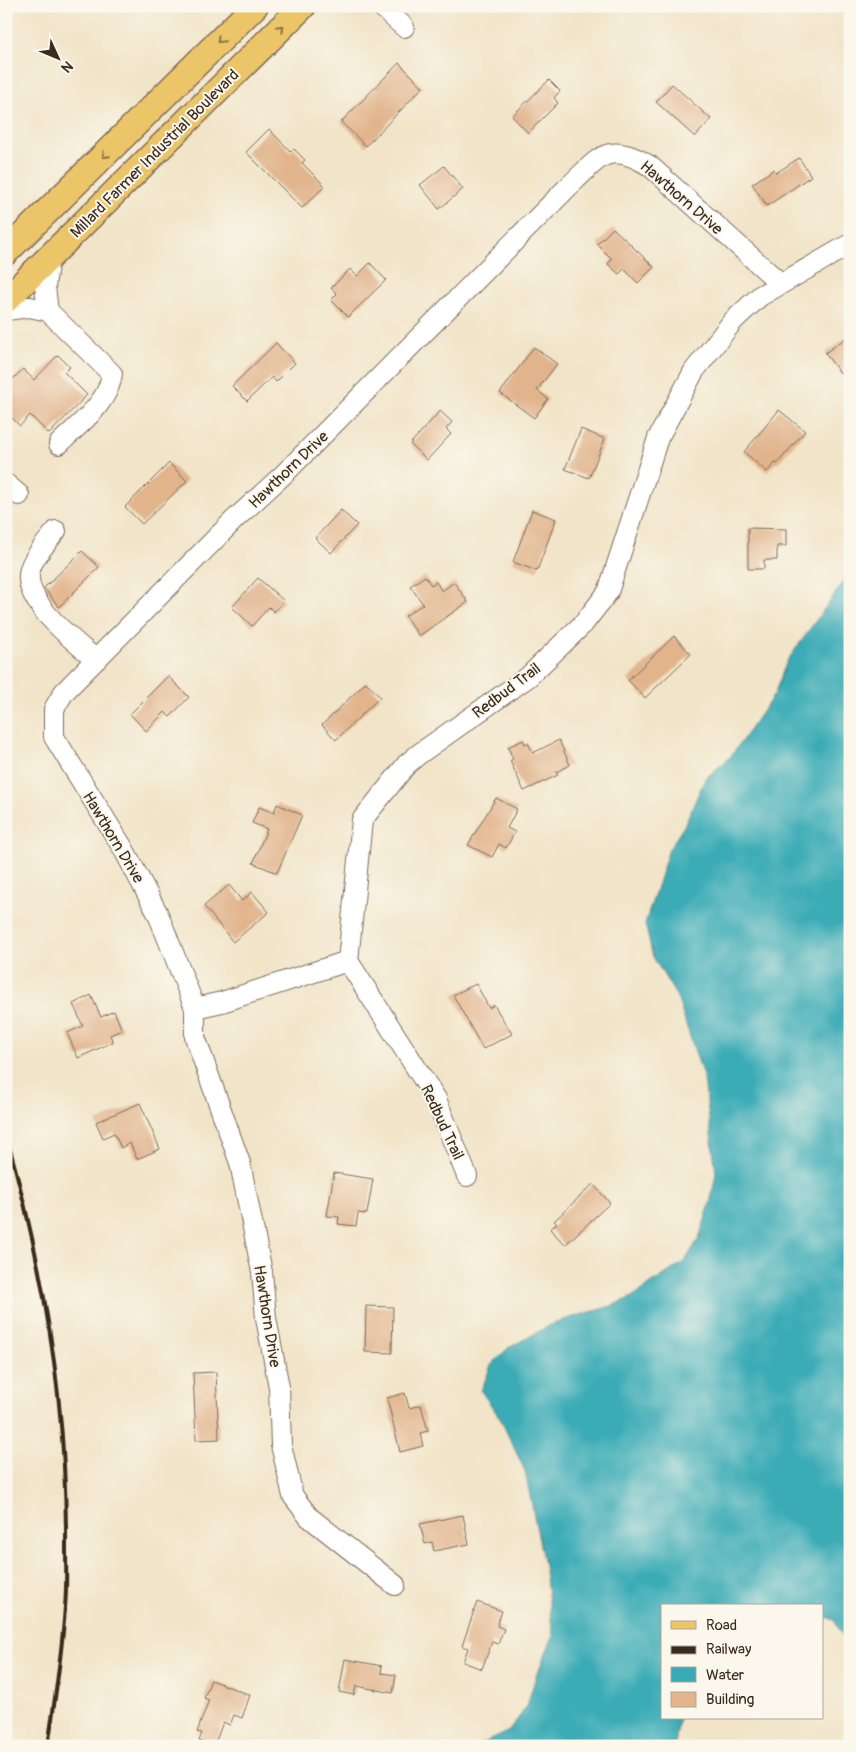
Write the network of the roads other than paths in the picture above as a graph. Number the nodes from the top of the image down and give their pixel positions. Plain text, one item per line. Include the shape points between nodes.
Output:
1 (255, 6) edge
2 (303, 6) edge
3 (381, 6) edge
4 (404, 28) dead end
5 (850, 244) edge
6 (6, 252) edge
7 (49, 258) junction
8 (780, 283) junction
9 (6, 300) edge
10 (6, 310) edge
11 (48, 311) junction
12 (59, 444) dead end
13 (56, 531) dead end
14 (96, 660) junction
15 (348, 961) junction
16 (195, 1008) junction
17 (468, 1176) dead end
18 (395, 1585) dead end

1 -> 6 main road, Millard Farmer Industrial Boulevard
7 -> 2 main road, Millard Farmer Industrial Boulevard
3 - 4 street
5 - 8 street, Redbud Trail
7 - 9 main road, Millard Farmer Industrial Boulevard
7 - 11 street via 45,287
8 - 14 street, Hawthorn Drive via 650,166 631,155 614,152 598,160
8 - 15 street, Redbud Trail via 733,321 694,371 658,438 608,592 584,623 528,677 407,764 362,820
10 - 11 street via 30,307
11 - 12 street via 112,374 110,388 102,401
13 - 14 street via 31,566 29,584 33,598
14 - 16 street, Hawthorn Drive via 64,692 54,709 54,737 123,848 158,914
15 - 16 street
15 - 17 street, Redbud Trail via 436,1099
16 - 18 street, Hawthorn Drive via 195,1037 240,1163 262,1272 266,1318 279,1387 282,1445 293,1496 309,1517

